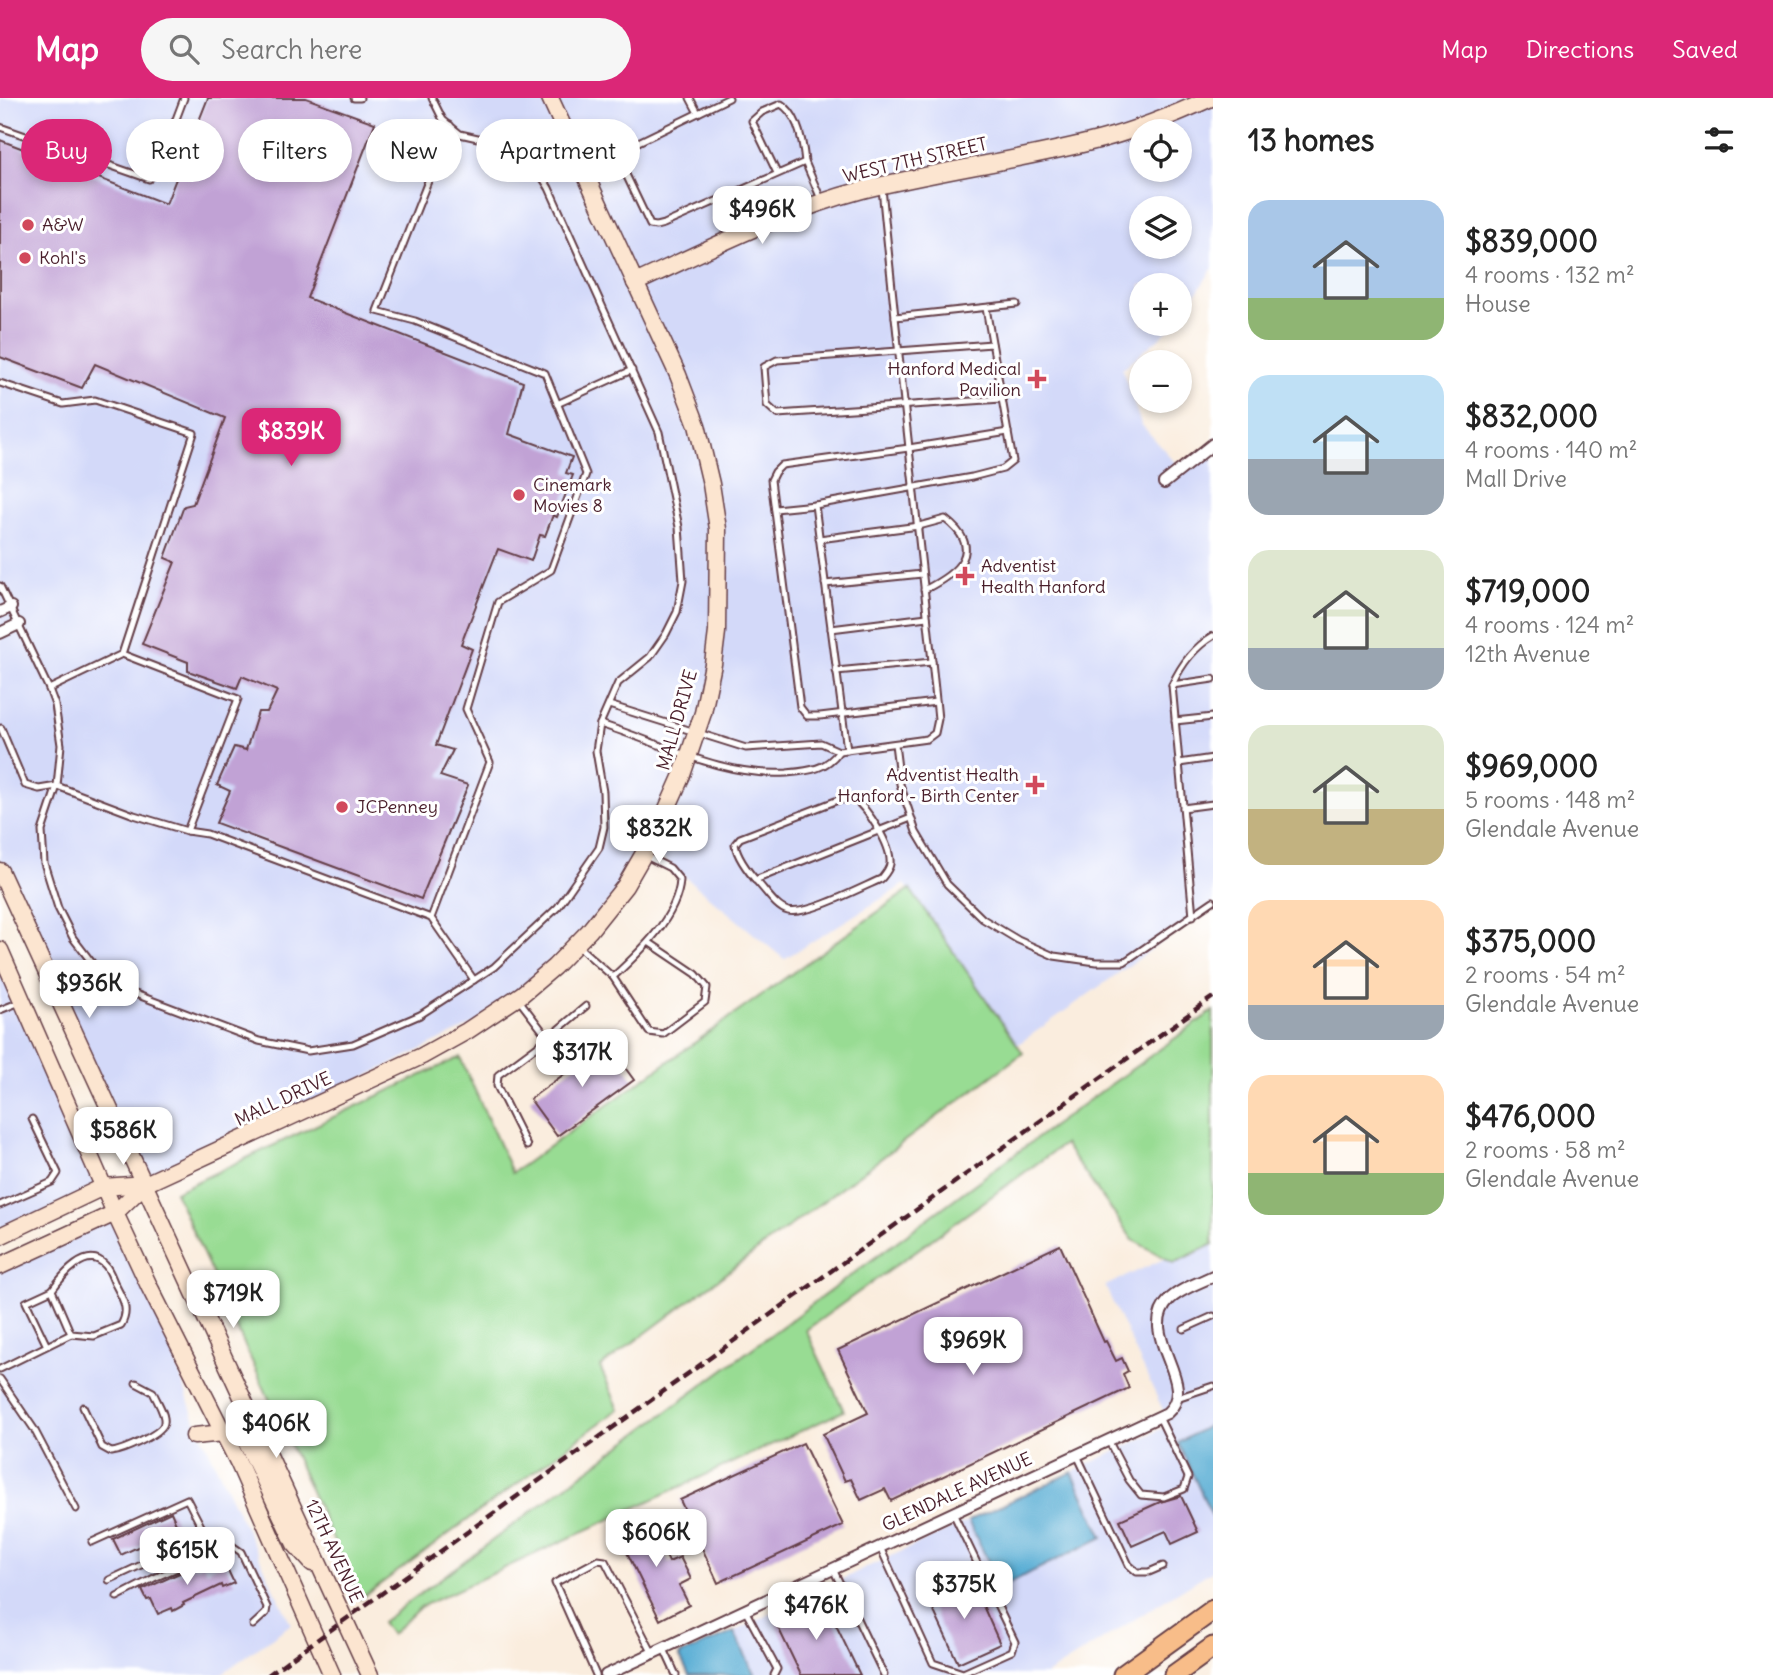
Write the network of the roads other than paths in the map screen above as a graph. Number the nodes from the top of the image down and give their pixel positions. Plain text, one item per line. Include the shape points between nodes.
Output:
1 (184, 98) edge
2 (354, 98) edge
3 (360, 98) edge
4 (432, 98) edge
5 (550, 98) edge
6 (690, 98) edge
7 (729, 98) edge
8 (1212, 98) edge
9 (698, 113) junction
10 (442, 119) edge
11 (0, 127) edge
12 (462, 134) edge
13 (640, 141) edge
14 (804, 162) junction
15 (776, 173) junction
16 (428, 182) edge
17 (630, 182) edge
18 (589, 183) joint
19 (882, 186) junction
20 (822, 202) junction
21 (635, 283) junction
22 (1017, 304) dead end
23 (986, 308) junction
24 (895, 317) junction
25 (992, 344) junction
26 (898, 352) junction
27 (632, 370) junction
28 (0, 383) edge
29 (1002, 399) junction
30 (557, 404) junction
31 (903, 406) junction
32 (1008, 432) junction
33 (1213, 444) edge
34 (909, 448) junction
35 (1164, 483) dead end
36 (913, 487) junction
37 (815, 505) junction
38 (775, 509) junction
39 (919, 526) junction
40 (819, 539) junction
41 (922, 573) junction
42 (825, 584) junction
43 (0, 586) edge
44 (924, 590) junction
45 (5, 610) edge
46 (927, 617) junction
47 (19, 624) junction
48 (831, 629) junction
49 (0, 633) edge
50 (1213, 636) edge
51 (122, 654) junction
52 (932, 662) junction
53 (836, 671) junction
54 (1213, 679) edge
55 (1172, 685) junction
56 (49, 689) junction
57 (936, 702) junction
58 (609, 705) junction
59 (842, 714) junction
60 (1213, 717) edge
61 (1175, 721) junction
62 (600, 724) junction
63 (1, 728) edge
64 (695, 730) junction
65 (895, 744) junction
66 (843, 751) junction
67 (687, 756) junction
68 (1213, 758) edge
69 (1179, 763) junction
70 (57, 786) junction
71 (1213, 804) edge
72 (1183, 808) junction
73 (911, 818) junction
74 (187, 831) junction
75 (879, 831) junction
76 (643, 855) junction
77 (0, 871) edge
78 (755, 880) junction
79 (1213, 901) edge
80 (1193, 916) junction
81 (431, 918) junction
82 (650, 943) junction
83 (576, 944) junction
84 (0, 950) edge
85 (613, 977) junction
86 (474, 980) junction
87 (517, 998) junction
88 (22, 1001) junction
89 (586, 1006) dead end
90 (0, 1010) edge
91 (548, 1038) junction
92 (32, 1119) dead end
93 (527, 1146) dead end
94 (145, 1184) junction
95 (103, 1187) junction
96 (0, 1205) edge
97 (115, 1213) junction
98 (0, 1236) edge
99 (0, 1266) edge
100 (1213, 1276) edge
101 (52, 1290) junction
102 (1213, 1316) edge
103 (1184, 1329) dead end
104 (71, 1334) junction
105 (47, 1346) junction
106 (0, 1369) edge
107 (0, 1379) edge
108 (136, 1383) dead end
109 (1213, 1387) edge
110 (1177, 1398) junction
111 (83, 1407) dead end
112 (1159, 1416) junction
113 (223, 1433) junction
114 (194, 1436) dead end
115 (1108, 1440) junction
116 (1077, 1455) junction
117 (76, 1508) dead end
118 (953, 1513) junction
119 (92, 1542) dead end
120 (880, 1547) junction
121 (1163, 1566) dead end
122 (320, 1569) junction
123 (833, 1569) junction
124 (109, 1580) dead end
125 (117, 1597) dead end
126 (745, 1610) junction
127 (1213, 1610) edge
128 (253, 1625) dead end
129 (1180, 1633) junction
130 (1213, 1647) edge
131 (658, 1651) junction
132 (332, 1675) edge
133 (370, 1675) edge
134 (596, 1675) edge
135 (606, 1675) edge
136 (676, 1675) edge
137 (774, 1675) edge
138 (884, 1675) edge
139 (1105, 1675) edge
140 (1123, 1675) edge
141 (1174, 1675) edge

1 - 11 lane via 156,172 149,179
2 - 3 lane
4 - 10 lane
5 - 18 street, MALL DRIVE
6 - 9 lane
7 - 9 lane
8 - 19 street, WEST 7TH STREET via 1103,139
9 - 13 lane
12 - 27 lane via 513,146 534,164
14 - 15 lane
14 - 15 lane via 803,145 789,109 780,104 752,121
14 - 20 lane
15 - 17 lane via 656,226 650,225
16 - 30 lane via 377,311 415,321 545,373
18 - 21 street, MALL DRIVE
19 - 20 street, WEST 7TH STREET
19 - 24 lane
20 - 21 street, WEST 7TH STREET
21 - 64 street, MALL DRIVE via 697,425 718,528 713,664
22 - 23 lane
23 - 24 lane
23 - 25 lane
24 - 26 lane
25 - 26 lane
25 - 29 lane
26 - 31 lane
26 - 31 lane via 777,360 764,367 767,405 777,414
27 - 30 lane
27 - 58 lane via 660,432 679,527 683,581 677,612 666,634 650,657 618,683
28 - 51 lane via 63,404 95,400 194,433
29 - 31 lane
29 - 32 lane
30 - 81 lane via 586,474 551,570 498,602 466,709 490,762
31 - 34 lane
32 - 34 lane
32 - 36 lane via 1013,461 1003,470
33 - 35 street
34 - 36 lane
34 - 38 lane via 782,465 771,480
36 - 37 lane
36 - 39 lane
37 - 38 lane
37 - 40 lane
38 - 59 lane via 800,707 807,716
39 - 40 lane
39 - 41 lane
39 - 44 lane via 945,519 959,530 965,545 956,570
40 - 42 lane
41 - 42 lane
41 - 44 lane
42 - 48 lane
43 - 45 lane
44 - 46 lane
45 - 47 lane
46 - 48 lane
46 - 52 lane
47 - 49 street
47 - 56 lane
48 - 53 lane
50 - 55 lane via 1199,645
51 - 56 lane
51 - 74 lane via 238,699
52 - 53 lane
52 - 57 lane
53 - 59 lane
54 - 55 lane
55 - 61 lane
56 - 70 lane via 61,745
57 - 59 lane
57 - 65 lane via 935,733 927,739
58 - 62 lane
58 - 64 lane
59 - 66 lane
60 - 61 lane
61 - 69 lane
62 - 67 lane
62 - 86 lane via 596,751 604,827 599,848 558,907
63 - 70 lane via 25,786
64 - 66 lane via 746,748 821,743
64 - 67 street, MALL DRIVE
65 - 66 lane
65 - 73 lane via 900,784
66 - 67 lane via 831,763 811,771 762,774
67 - 76 street, MALL DRIVE
68 - 69 lane
69 - 72 lane
70 - 74 lane
70 - 86 lane via 42,831 52,897 96,968 130,992 259,1041 308,1051 353,1044 419,1015
71 - 72 lane
72 - 80 lane
73 - 75 lane
73 - 80 lane via 947,884 983,919 1054,956 1124,961
74 - 81 lane via 207,834
75 - 78 lane
75 - 78 lane via 891,860 881,879 817,907 790,912
75 - 78 lane via 864,806 854,799 838,800 740,838 736,851
76 - 82 lane via 670,869 680,880 679,893
76 - 83 street, MALL DRIVE via 612,903
77 - 94 street, 12TH AVENUE
79 - 80 lane
81 - 86 lane
82 - 85 lane
82 - 85 lane via 696,974 707,987 705,1002 663,1034 649,1032
83 - 85 lane
83 - 87 street, MALL DRIVE
84 - 88 street
87 - 91 lane
87 - 94 street, MALL DRIVE via 422,1056
88 - 90 lane
88 - 95 street
89 - 91 lane
91 - 93 lane via 498,1075 496,1086
92 - 96 lane via 58,1173 52,1182
94 - 95 street, MALL DRIVE
94 - 97 street, MALL DRIVE
94 - 122 street, 12TH AVENUE
95 - 97 street
95 - 98 street
97 - 99 street, MALL DRIVE
97 - 113 street
100 - 110 street via 1171,1298 1160,1318 1161,1340
101 - 104 lane
101 - 104 lane via 74,1265 98,1260 106,1265 123,1300 126,1311 121,1325 94,1336
101 - 105 lane via 26,1302
102 - 103 lane
104 - 105 lane
105 - 106 lane
107 - 117 lane
108 - 111 lane via 155,1396 164,1419 157,1433 111,1452 102,1447
109 - 110 lane
110 - 112 street, GLENDALE AVENUE via 1174,1407
112 - 115 street, GLENDALE AVENUE
112 - 115 lane via 1188,1477 1184,1489 1164,1497 1140,1495
113 - 114 street
113 - 122 street via 241,1434 295,1544
113 - 132 street
115 - 116 street, GLENDALE AVENUE
116 - 118 street, GLENDALE AVENUE
116 - 121 lane via 1129,1565 1137,1572 1149,1573
118 - 120 street, GLENDALE AVENUE
118 - 120 lane via 1015,1642 1012,1651 964,1673 933,1663
119 - 124 lane via 187,1499 203,1530 182,1546
120 - 123 street, GLENDALE AVENUE
122 - 133 street, 12TH AVENUE
123 - 126 street, GLENDALE AVENUE
123 - 138 lane
125 - 128 lane via 236,1546 267,1607
126 - 131 street, GLENDALE AVENUE
126 - 137 lane via 777,1669
127 - 129 highway
129 - 139 highway
129 - 140 highway
130 - 141 highway
131 - 134 lane via 605,1561 597,1560 555,1583
131 - 135 street, GLENDALE AVENUE
131 - 136 lane

